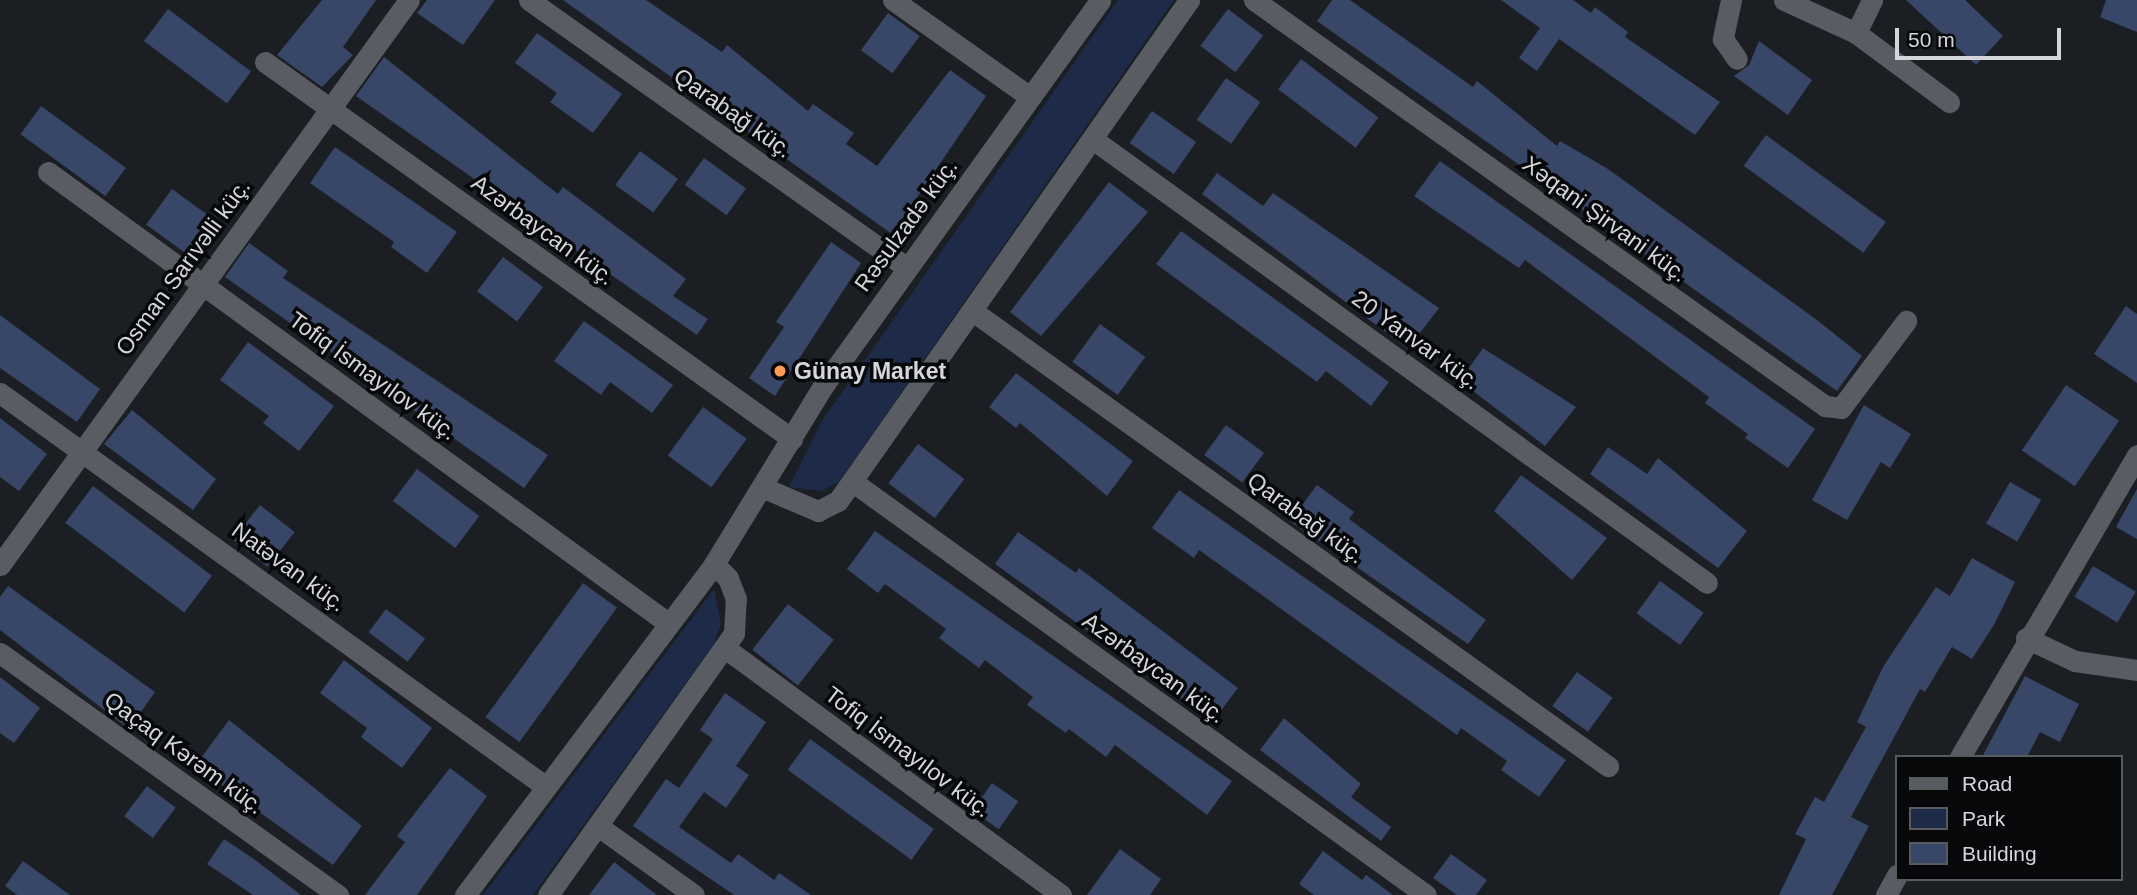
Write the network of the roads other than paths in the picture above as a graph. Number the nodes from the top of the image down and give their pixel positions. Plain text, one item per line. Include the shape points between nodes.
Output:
1 (409, 0) edge
2 (529, 0) edge
3 (893, 0) edge
4 (1100, 0) edge
5 (1189, 0) edge
6 (1254, 0) edge
7 (1731, 0) edge
8 (1784, 0) edge
9 (1872, 0) edge
10 (1856, 33) junction
11 (1737, 59) dead end
12 (265, 62) dead end
13 (1030, 97) junction
14 (1949, 102) dead end
15 (330, 110) junction
16 (1094, 140) junction
17 (48, 172) dead end
18 (907, 268) junction
19 (203, 285) junction
20 (974, 312) junction
21 (1906, 321) dead end
22 (0, 393) edge
23 (792, 439) junction
24 (83, 450) junction
25 (2137, 455) edge
26 (853, 482) junction
27 (764, 488) junction
28 (714, 564) junction
29 (0, 565) edge
30 (1707, 583) dead end
31 (668, 623) junction
32 (2026, 638) junction
33 (725, 648) junction
34 (0, 653) edge
35 (2137, 670) edge
36 (1961, 755) edge
37 (1608, 766) dead end
38 (545, 786) junction
39 (598, 826) junction
40 (1896, 876) edge
41 (338, 895) edge
42 (465, 895) edge
43 (548, 895) edge
44 (694, 895) edge
45 (1061, 895) edge
46 (1426, 895) edge
47 (1886, 895) edge

1 - 15 street, Osman Sarıvəlli küç.
2 - 18 street, Qarabağ küç.
3 - 13 street
4 - 13 street, Rəsulzadə küç.
5 - 16 street
6 - 21 street, Xəqani Şirvani küç. via 1825,406 1842,408
7 - 11 street via 1723,38
8 - 10 street
9 - 10 street
10 - 14 street
12 - 15 street, Azərbaycan küç.
13 - 18 street, Rəsulzadə küç.
15 - 19 street, Osman Sarıvəlli küç.
15 - 23 street, Azərbaycan küç.
16 - 20 street
16 - 30 street, 20 Yanvar küç.
17 - 19 street, Tofiq İsmayılov küç.
18 - 23 street, Rəsulzadə küç.
19 - 24 street, Osman Sarıvəlli küç.
19 - 31 street, Tofiq İsmayılov küç.
20 - 26 street
20 - 37 street, Qarabağ küç.
22 - 24 street, Natəvan küç.
23 - 27 street, Rəsulzadə küç.
24 - 29 street, Osman Sarıvəlli küç.
24 - 38 street, Natəvan küç.
25 - 32 street
26 - 27 street via 838,501 818,511
26 - 46 street, Azərbaycan küç.
27 - 28 street, Rəsulzadə küç.
28 - 31 street
28 - 33 street via 728,578 738,614
31 - 38 street
32 - 35 street via 2075,661
32 - 36 street
33 - 39 street
33 - 45 street, Tofiq İsmayılov küç.
34 - 41 street, Qaçaq Kərəm küç.
38 - 42 street
39 - 43 street
39 - 44 street
40 - 47 street

